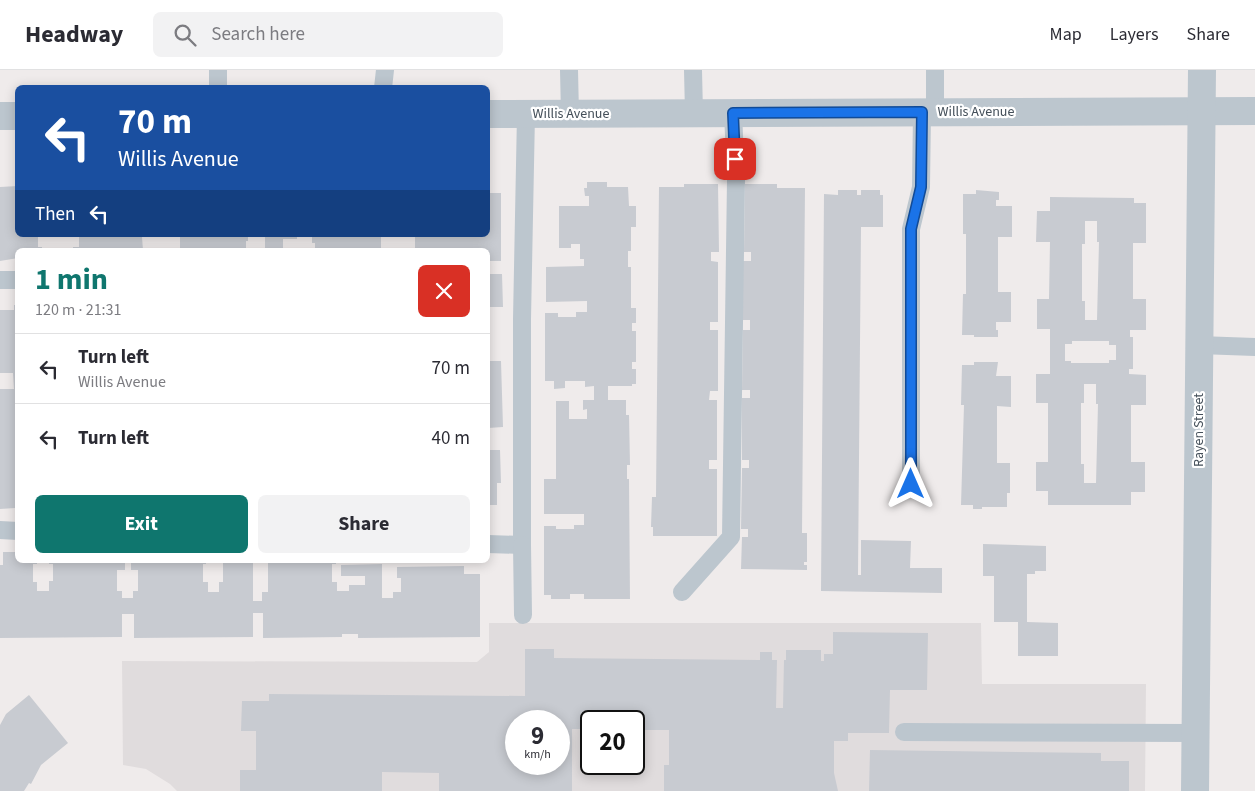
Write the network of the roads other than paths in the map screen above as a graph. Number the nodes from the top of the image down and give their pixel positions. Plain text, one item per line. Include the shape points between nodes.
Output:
1 (218, 70) edge
2 (385, 70) edge
3 (569, 70) edge
4 (693, 70) edge
5 (935, 70) edge
6 (1202, 70) edge
7 (218, 85) edge
8 (383, 85) edge
9 (1201, 111) junction
10 (1255, 111) edge
11 (929, 112) junction
12 (694, 113) junction
13 (733, 113) junction
14 (490, 114) edge
15 (526, 114) junction
16 (570, 114) junction
17 (0, 116) edge
18 (15, 116) edge
19 (0, 280) edge
20 (15, 280) edge
21 (1199, 345) junction
22 (1255, 347) edge
23 (911, 484) dead end
24 (0, 530) edge
25 (15, 531) edge
26 (490, 544) edge
27 (522, 545) junction
28 (682, 592) dead end
29 (522, 615) dead end
30 (904, 732) dead end
31 (1196, 733) junction
32 (1196, 791) edge

1 - 7 lane
2 - 8 lane
3 - 16 lane
4 - 12 lane
5 - 11 lane
6 - 9 street, Rayen Street
9 - 10 street, Willis Avenue
9 - 11 street, Willis Avenue
9 - 21 street, Rayen Street
11 - 13 street, Willis Avenue
11 - 23 lane via 921,187 911,229
12 - 13 street, Willis Avenue
12 - 16 street, Willis Avenue
13 - 28 lane via 736,180 731,538
14 - 15 street, Willis Avenue
15 - 16 street, Willis Avenue
15 - 27 lane
17 - 18 street
19 - 20 lane
21 - 22 lane
21 - 31 street, Rayen Street
24 - 25 lane
26 - 27 lane
27 - 29 lane
30 - 31 lane
31 - 32 street, Rayen Street

